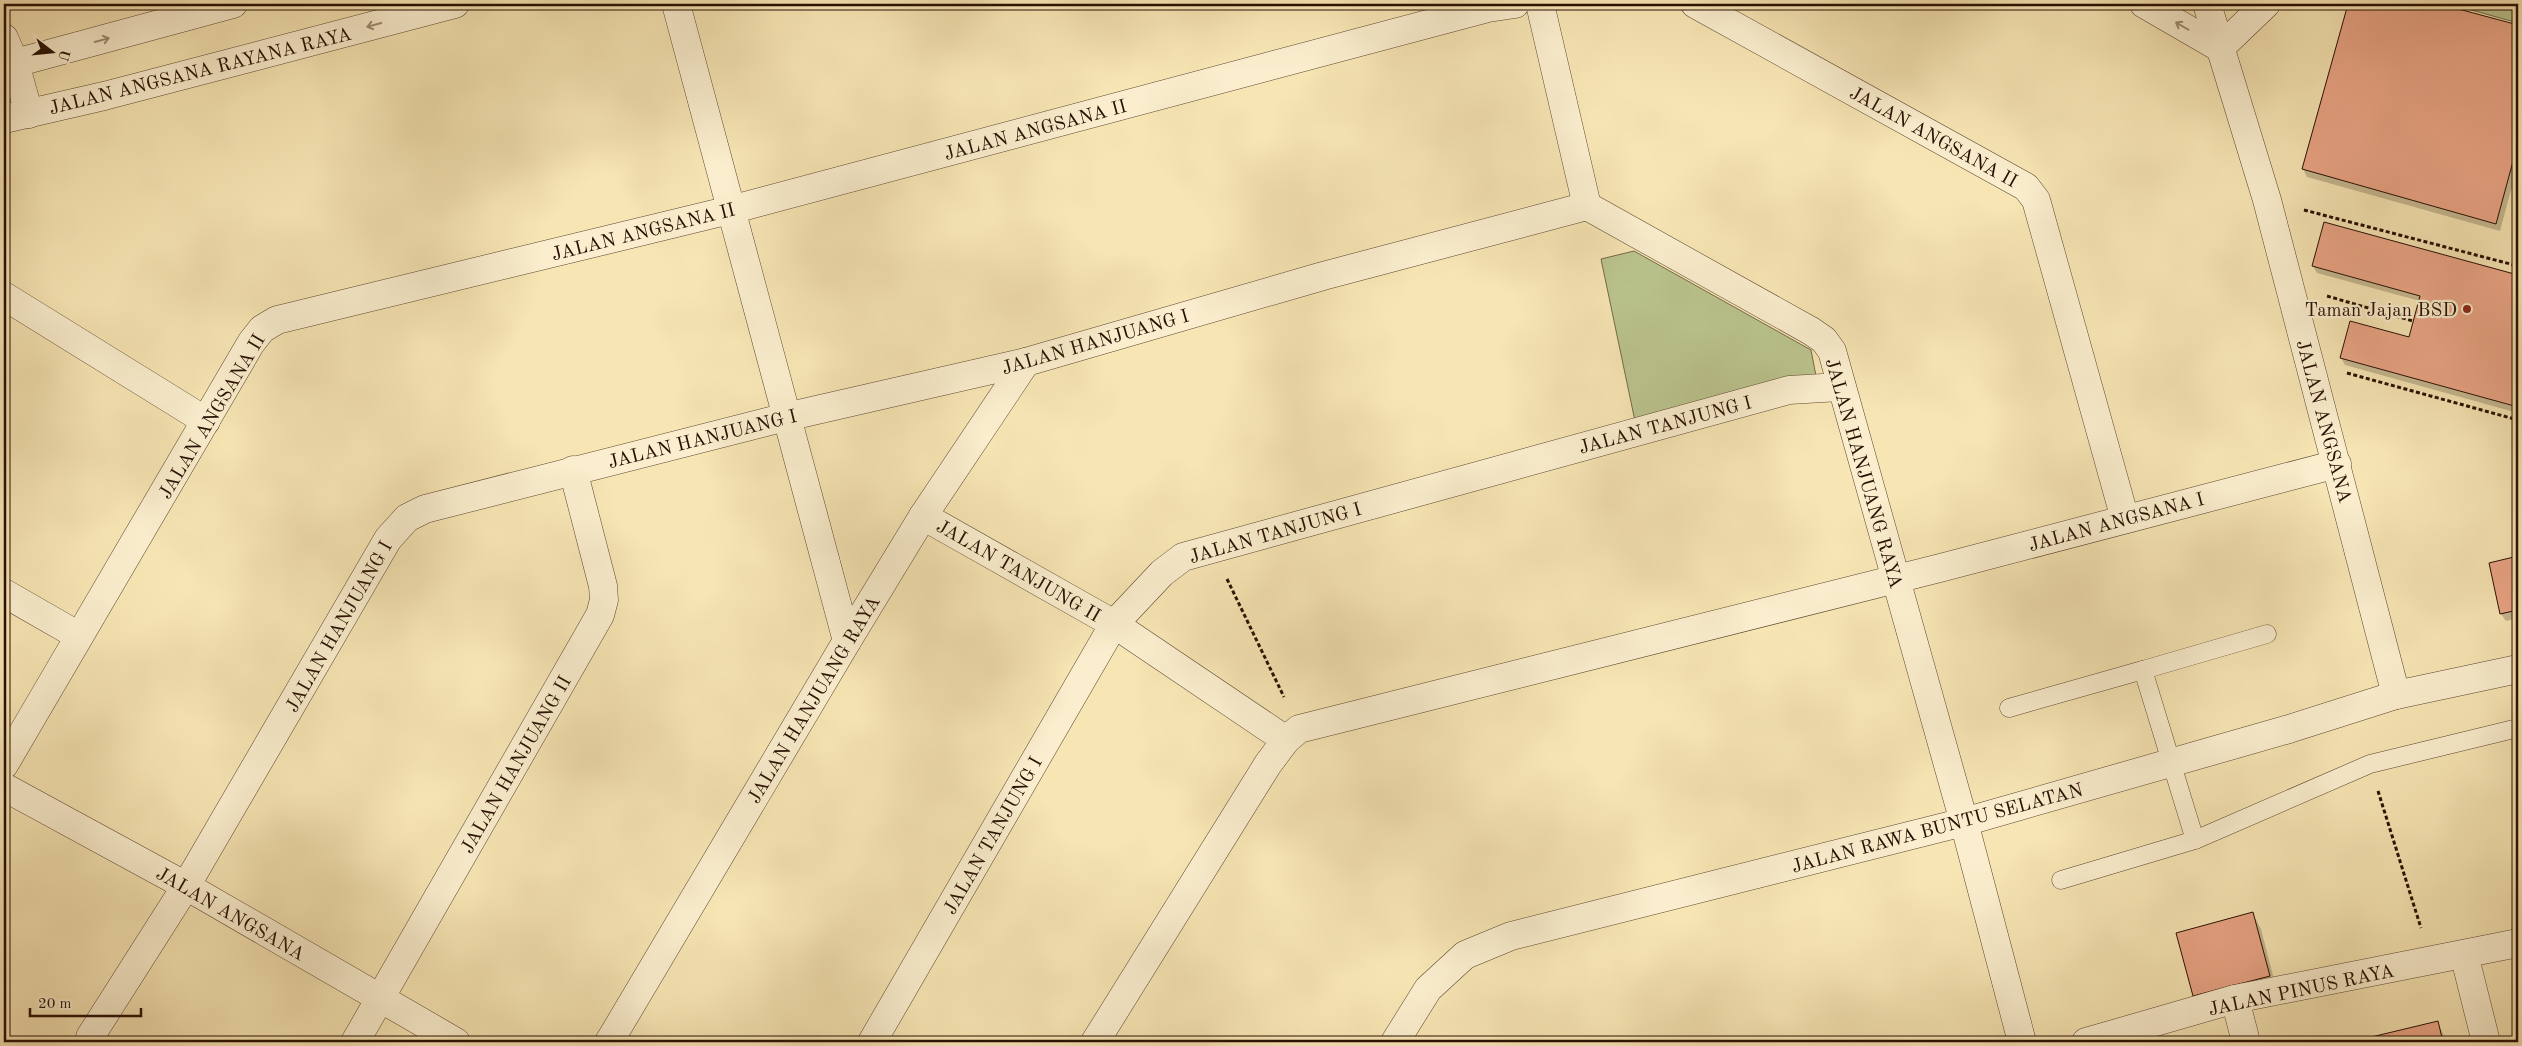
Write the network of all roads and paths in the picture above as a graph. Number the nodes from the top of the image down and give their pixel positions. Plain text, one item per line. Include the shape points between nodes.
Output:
1 (233, 4) edge
2 (455, 4) edge
3 (676, 4) edge
4 (1516, 4) edge
5 (1540, 4) edge
6 (1695, 4) edge
7 (2144, 4) edge
8 (2207, 4) edge
9 (2266, 4) edge
10 (4, 38) edge
11 (2220, 48) junction
12 (9, 65) edge
13 (16, 116) edge
14 (2267, 200) junction
15 (1587, 206) junction
16 (730, 210) junction
17 (2518, 266) edge
18 (2290, 285) junction
19 (4, 296) edge
20 (2413, 321) dead end
21 (1026, 362) junction
22 (2310, 363) junction
23 (1840, 387) junction
24 (786, 417) junction
25 (2518, 420) edge
26 (206, 422) junction
27 (2337, 464) junction
28 (573, 470) junction
29 (923, 516) junction
30 (2125, 519) junction
31 (1213, 549) junction
32 (1895, 578) junction
33 (4, 593) edge
34 (1114, 624) junction
35 (2267, 634) dead end
36 (79, 636) junction
37 (847, 641) junction
38 (2518, 669) edge
39 (2143, 670) junction
40 (2396, 695) junction
41 (2009, 708) dead end
42 (2518, 728) edge
43 (1293, 735) junction
44 (2172, 763) junction
45 (2370, 764) junction
46 (4, 765) edge
47 (4, 787) edge
48 (1964, 822) junction
49 (2195, 840) junction
50 (2061, 880) dead end
51 (186, 886) junction
52 (2518, 943) edge
53 (2464, 954) junction
54 (2432, 962) junction
55 (380, 1000) junction
56 (2235, 1000) junction
57 (90, 1037) dead end
58 (355, 1042) edge
59 (456, 1042) edge
60 (610, 1042) edge
61 (872, 1042) edge
62 (1095, 1042) edge
63 (1395, 1042) edge
64 (2022, 1042) edge
65 (2086, 1042) edge
66 (2246, 1042) edge
67 (2486, 1042) edge

12 -> 1 street
2 -> 13 street, JALAN ANGSANA RAYANA RAYA
3 - 16 street
4 - 16 street, JALAN ANGSANA II via 1488,8
5 - 15 street
6 - 30 street, JALAN ANGSANA II via 2026,187 2036,200
11 -> 7 street
8 - 11 street, JALAN ANGSANA
9 - 11 street
10 - 12 street
11 - 14 street, JALAN ANGSANA
12 - 13 street
14 - 17 path
14 - 18 street, JALAN ANGSANA
15 - 21 street, JALAN HANJUANG I via 1323,276
15 - 23 street, JALAN HANJUANG RAYA via 1824,340 1832,351
16 - 24 street
16 - 26 street, JALAN ANGSANA II via 277,320 262,329 251,343
18 - 20 path
18 - 22 street, JALAN ANGSANA
19 - 26 street
21 - 24 street, JALAN HANJUANG I
21 - 29 street, JALAN HANJUANG RAYA
22 - 25 path
22 - 27 street, JALAN ANGSANA
23 - 31 street, JALAN TANJUNG I via 1789,390
23 - 32 street, JALAN HANJUANG RAYA
24 - 28 street, JALAN HANJUANG I
24 - 37 street
26 - 36 street, JALAN ANGSANA II
27 - 30 street, JALAN ANGSANA I
27 - 40 street, JALAN ANGSANA
28 - 51 street, JALAN HANJUANG I via 425,510 407,518 388,539
28 - 55 street, JALAN HANJUANG II via 603,586 600,615
29 - 34 street, JALAN TANJUNG II
29 - 37 street, JALAN HANJUANG RAYA
30 - 32 street, JALAN ANGSANA I
31 - 34 street, JALAN TANJUNG I via 1184,557 1162,573
31 - 43 path
32 - 43 street, JALAN ANGSANA I
32 - 48 street, JALAN HANJUANG RAYA
33 - 36 street
34 - 43 street, JALAN TANJUNG II
34 - 61 street, JALAN TANJUNG I
35 - 39 lane
36 - 46 street, JALAN ANGSANA II
37 - 60 street, JALAN HANJUANG RAYA
38 - 40 street, JALAN RAWA BUNTU SELATAN
39 - 41 lane
39 - 44 lane
40 - 44 street, JALAN RAWA BUNTU SELATAN
42 - 45 lane
43 - 62 street via 1268,764
44 - 48 street, JALAN RAWA BUNTU SELATAN
44 - 49 lane
45 - 49 lane
45 - 54 path
47 - 51 street, JALAN ANGSANA
48 - 63 street, JALAN RAWA BUNTU SELATAN via 1511,936 1465,955 1428,990
48 - 64 street, JALAN HANJUANG RAYA
49 - 50 lane
51 - 55 street, JALAN ANGSANA
51 - 57 street, JALAN HANJUANG I
52 - 53 street, JALAN PINUS RAYA
53 - 54 street, JALAN PINUS RAYA
53 - 67 street
54 - 56 street, JALAN PINUS RAYA
55 - 58 street, JALAN HANJUANG II
55 - 59 street, JALAN ANGSANA
56 - 65 street, JALAN PINUS RAYA
56 - 66 street

